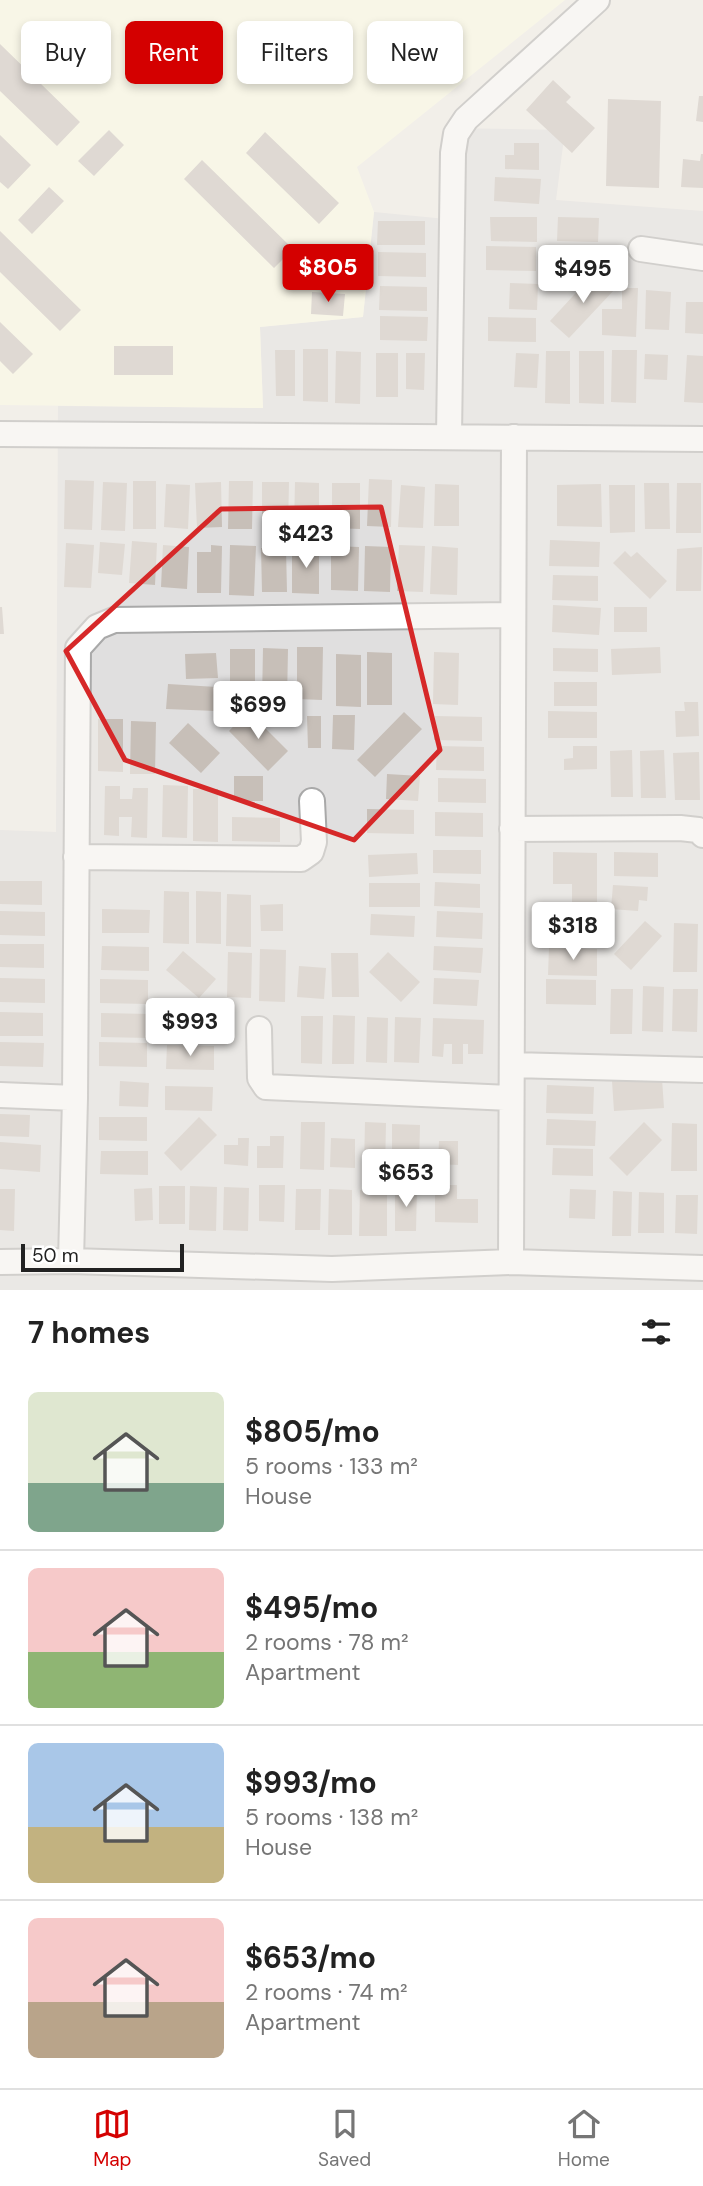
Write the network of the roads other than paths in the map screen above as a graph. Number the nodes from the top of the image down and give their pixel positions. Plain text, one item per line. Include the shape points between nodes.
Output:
1 (597, 0) edge
2 (641, 248) dead end
3 (703, 258) edge
4 (0, 434) edge
5 (449, 436) junction
6 (514, 437) junction
7 (703, 439) edge
8 (512, 615) junction
9 (312, 800) dead end
10 (512, 829) junction
11 (703, 835) edge
12 (76, 857) junction
13 (259, 1029) dead end
14 (512, 1065) junction
15 (703, 1070) edge
16 (0, 1095) edge
17 (75, 1098) junction
18 (511, 1098) junction
19 (71, 1261) junction
20 (0, 1262) edge
21 (510, 1262) junction
22 (703, 1268) edge
23 (332, 1280) edge

1 - 5 street via 467,118 456,134
2 - 3 street
4 - 5 street
5 - 6 street
6 - 7 street
6 - 8 street
8 - 10 street
8 - 12 street via 114,620 97,627 78,648
9 - 12 street via 314,842 311,852 301,859
10 - 11 street via 680,828
10 - 14 street
12 - 17 street
13 - 18 street via 260,1078 266,1087
14 - 15 street
14 - 18 street
16 - 17 street
17 - 19 street
18 - 21 street
19 - 20 street
19 - 23 street
21 - 22 street
21 - 23 street

